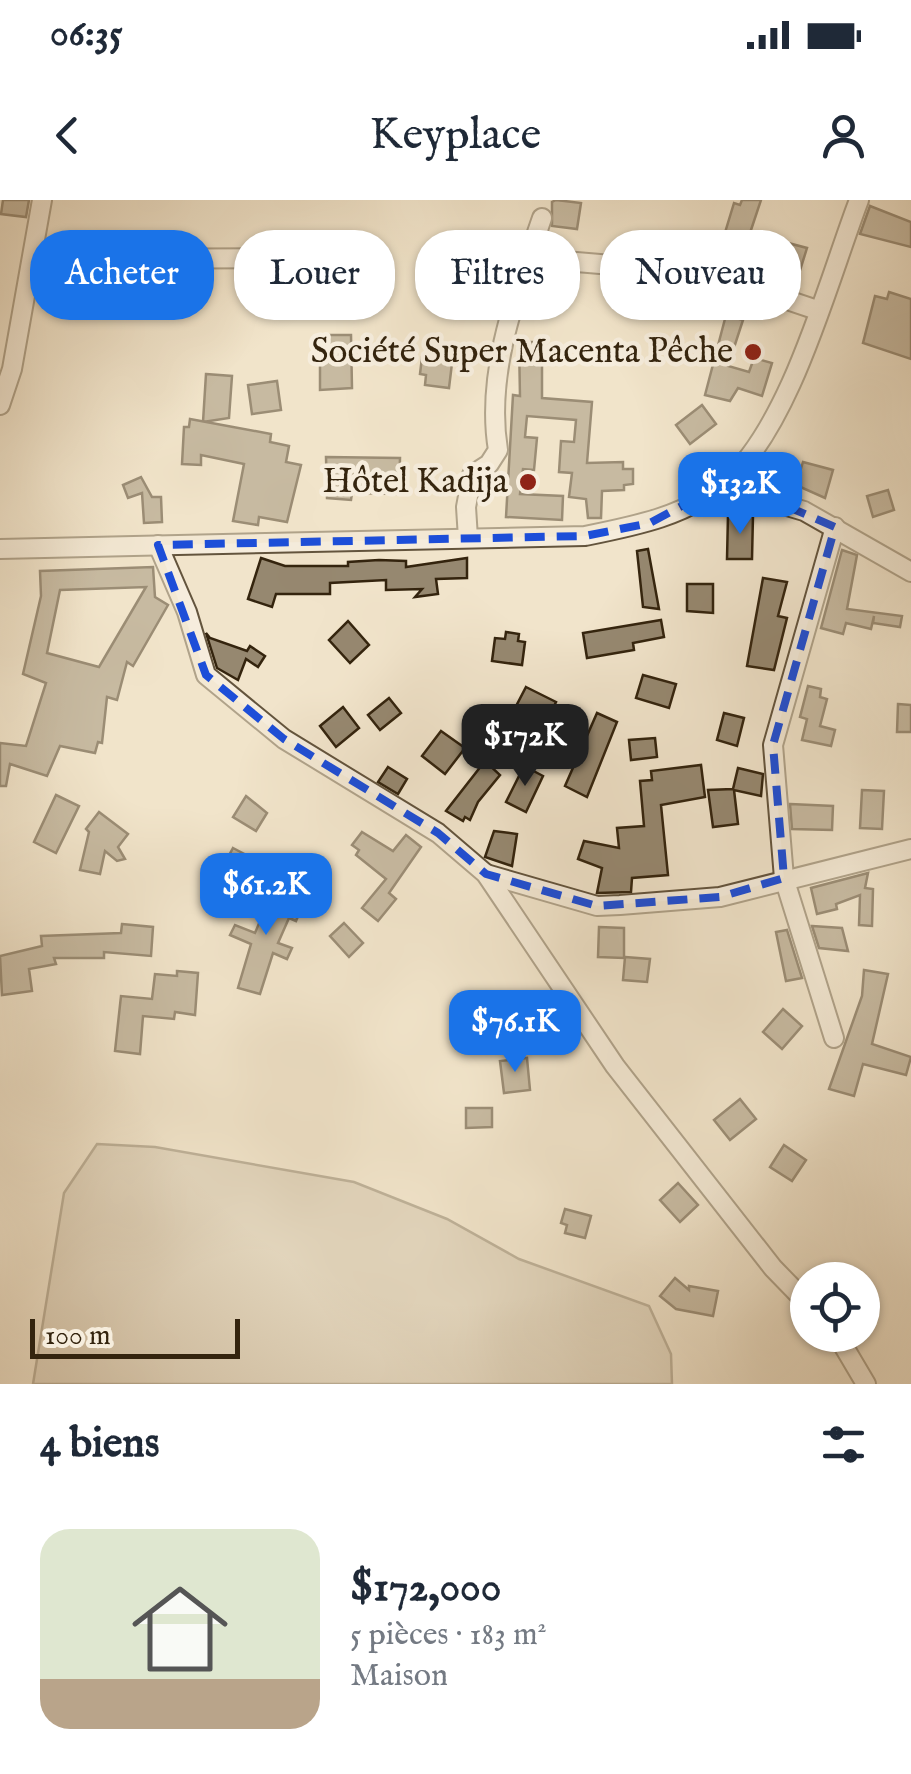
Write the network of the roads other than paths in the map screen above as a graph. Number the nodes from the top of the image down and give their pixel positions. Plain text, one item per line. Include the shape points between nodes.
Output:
1 (42, 200) edge
2 (860, 200) edge
3 (542, 218) dead end
4 (38, 230) edge
5 (538, 230) edge
6 (580, 263) edge
7 (30, 274) edge
8 (817, 310) junction
9 (511, 320) edge
10 (0, 405) edge
11 (728, 480) junction
12 (835, 527) junction
13 (468, 538) junction
14 (158, 545) junction
15 (0, 549) edge
16 (911, 572) edge
17 (911, 849) edge
18 (486, 874) junction
19 (784, 878) junction
20 (834, 1038) dead end
21 (790, 1286) edge
22 (847, 1352) edge
23 (866, 1384) edge

1 - 4 street
2 - 8 street
3 - 5 street
6 - 8 street via 707,274
7 - 10 street
8 - 11 street via 779,408
9 - 13 street via 500,358 498,450 472,475
11 - 12 street
11 - 13 street via 650,523 585,536
12 - 16 street
12 - 19 street via 773,745
13 - 14 street
14 - 15 street
14 - 18 street via 206,675 284,739 438,834
17 - 19 street
18 - 19 street via 596,906 720,896
18 - 21 street via 615,1066
19 - 20 street
22 - 23 street

